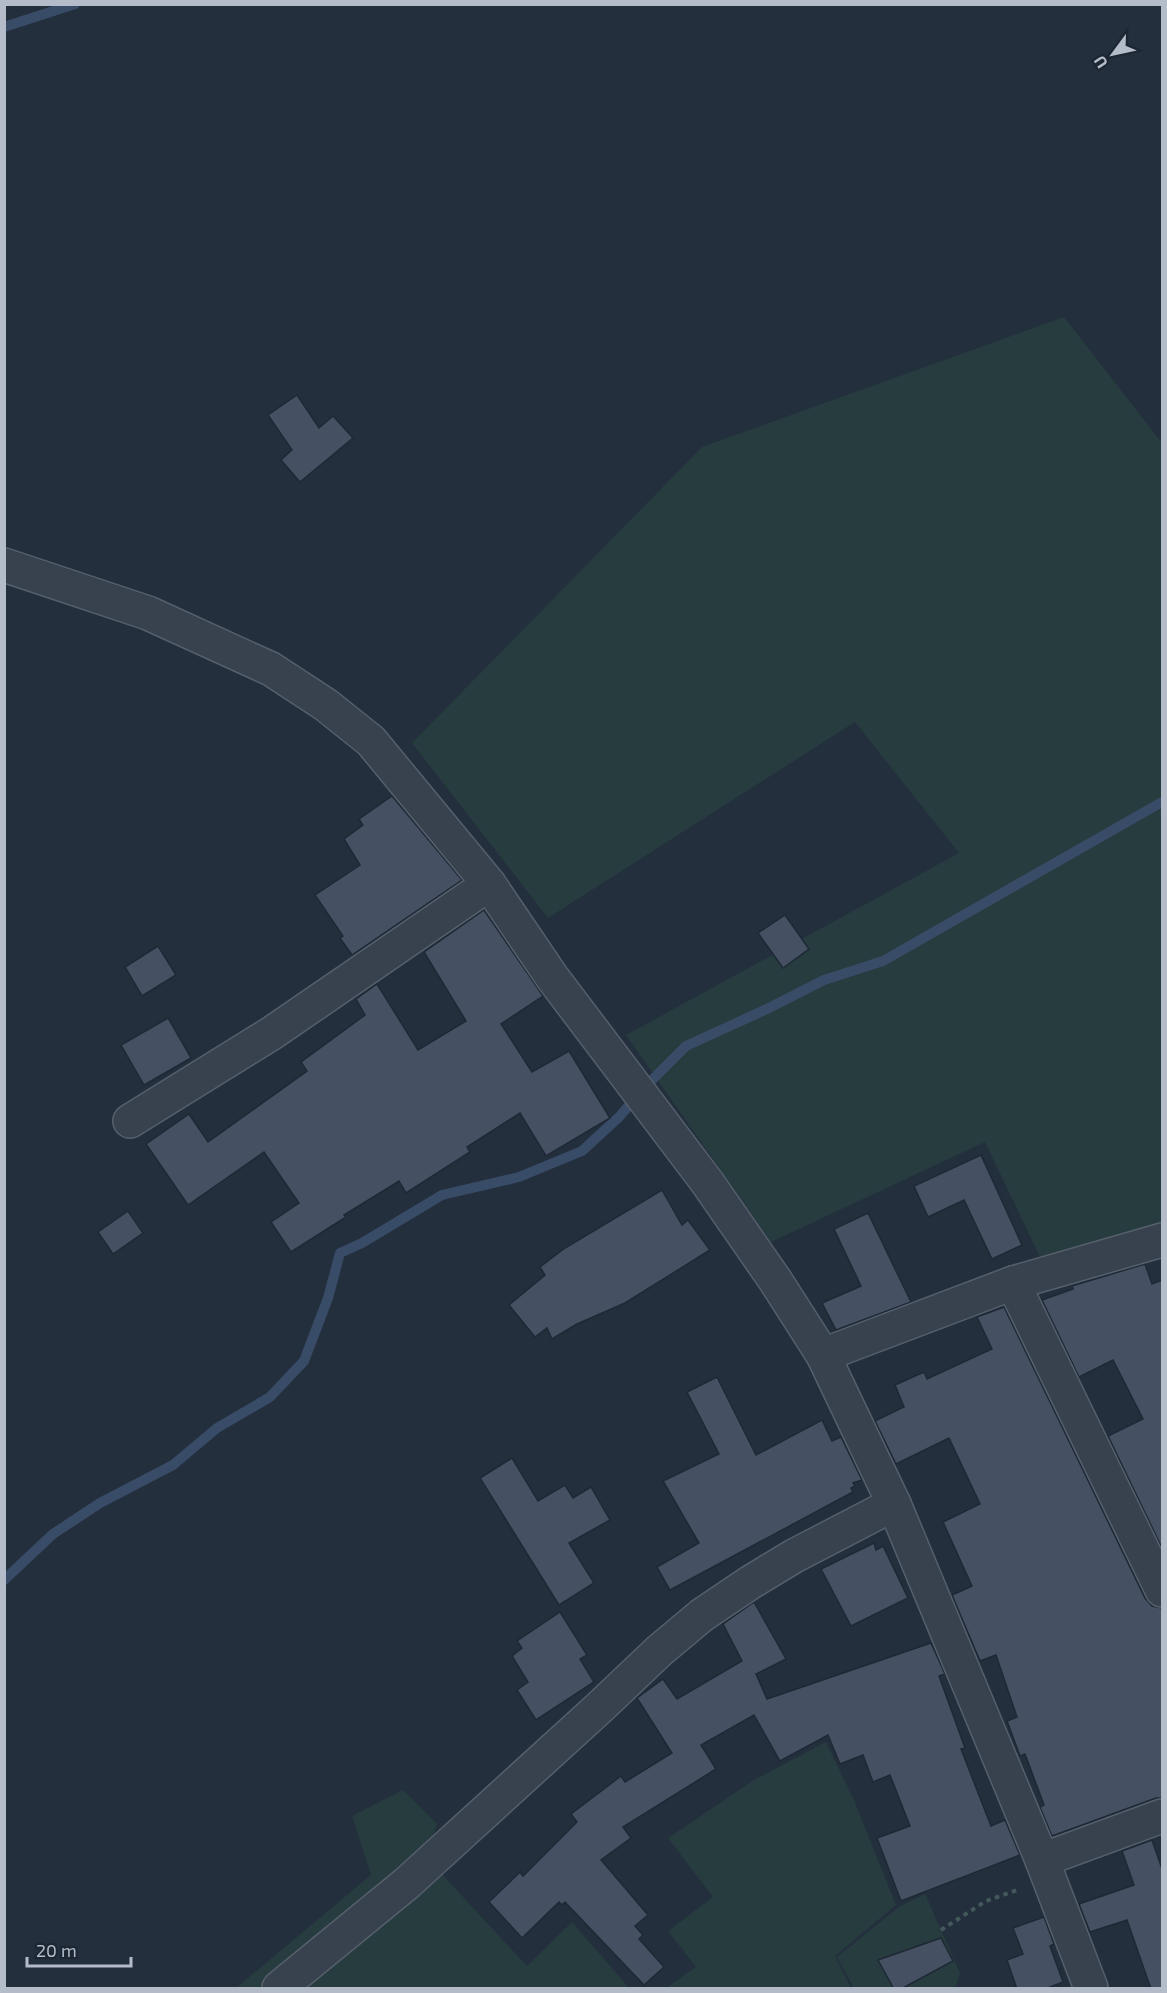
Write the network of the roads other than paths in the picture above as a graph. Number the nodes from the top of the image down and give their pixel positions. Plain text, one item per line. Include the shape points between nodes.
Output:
1 (4, 565) edge
2 (489, 884) junction
3 (130, 1121) dead end
4 (1162, 1240) edge
5 (1013, 1283) junction
6 (823, 1355) junction
7 (894, 1504) junction
8 (1162, 1590) edge
9 (1162, 1816) edge
10 (1046, 1869) junction
11 (279, 1989) edge
12 (1091, 1989) edge

1 - 2 street via 148,613 215,642 271,669 326,705 371,741
2 - 3 street via 272,1033
2 - 6 street via 775,1280
4 - 5 street
5 - 6 street
5 - 8 street
6 - 7 street
7 - 10 street
7 - 11 street via 794,1556 702,1615 406,1884
9 - 10 street
10 - 12 street

